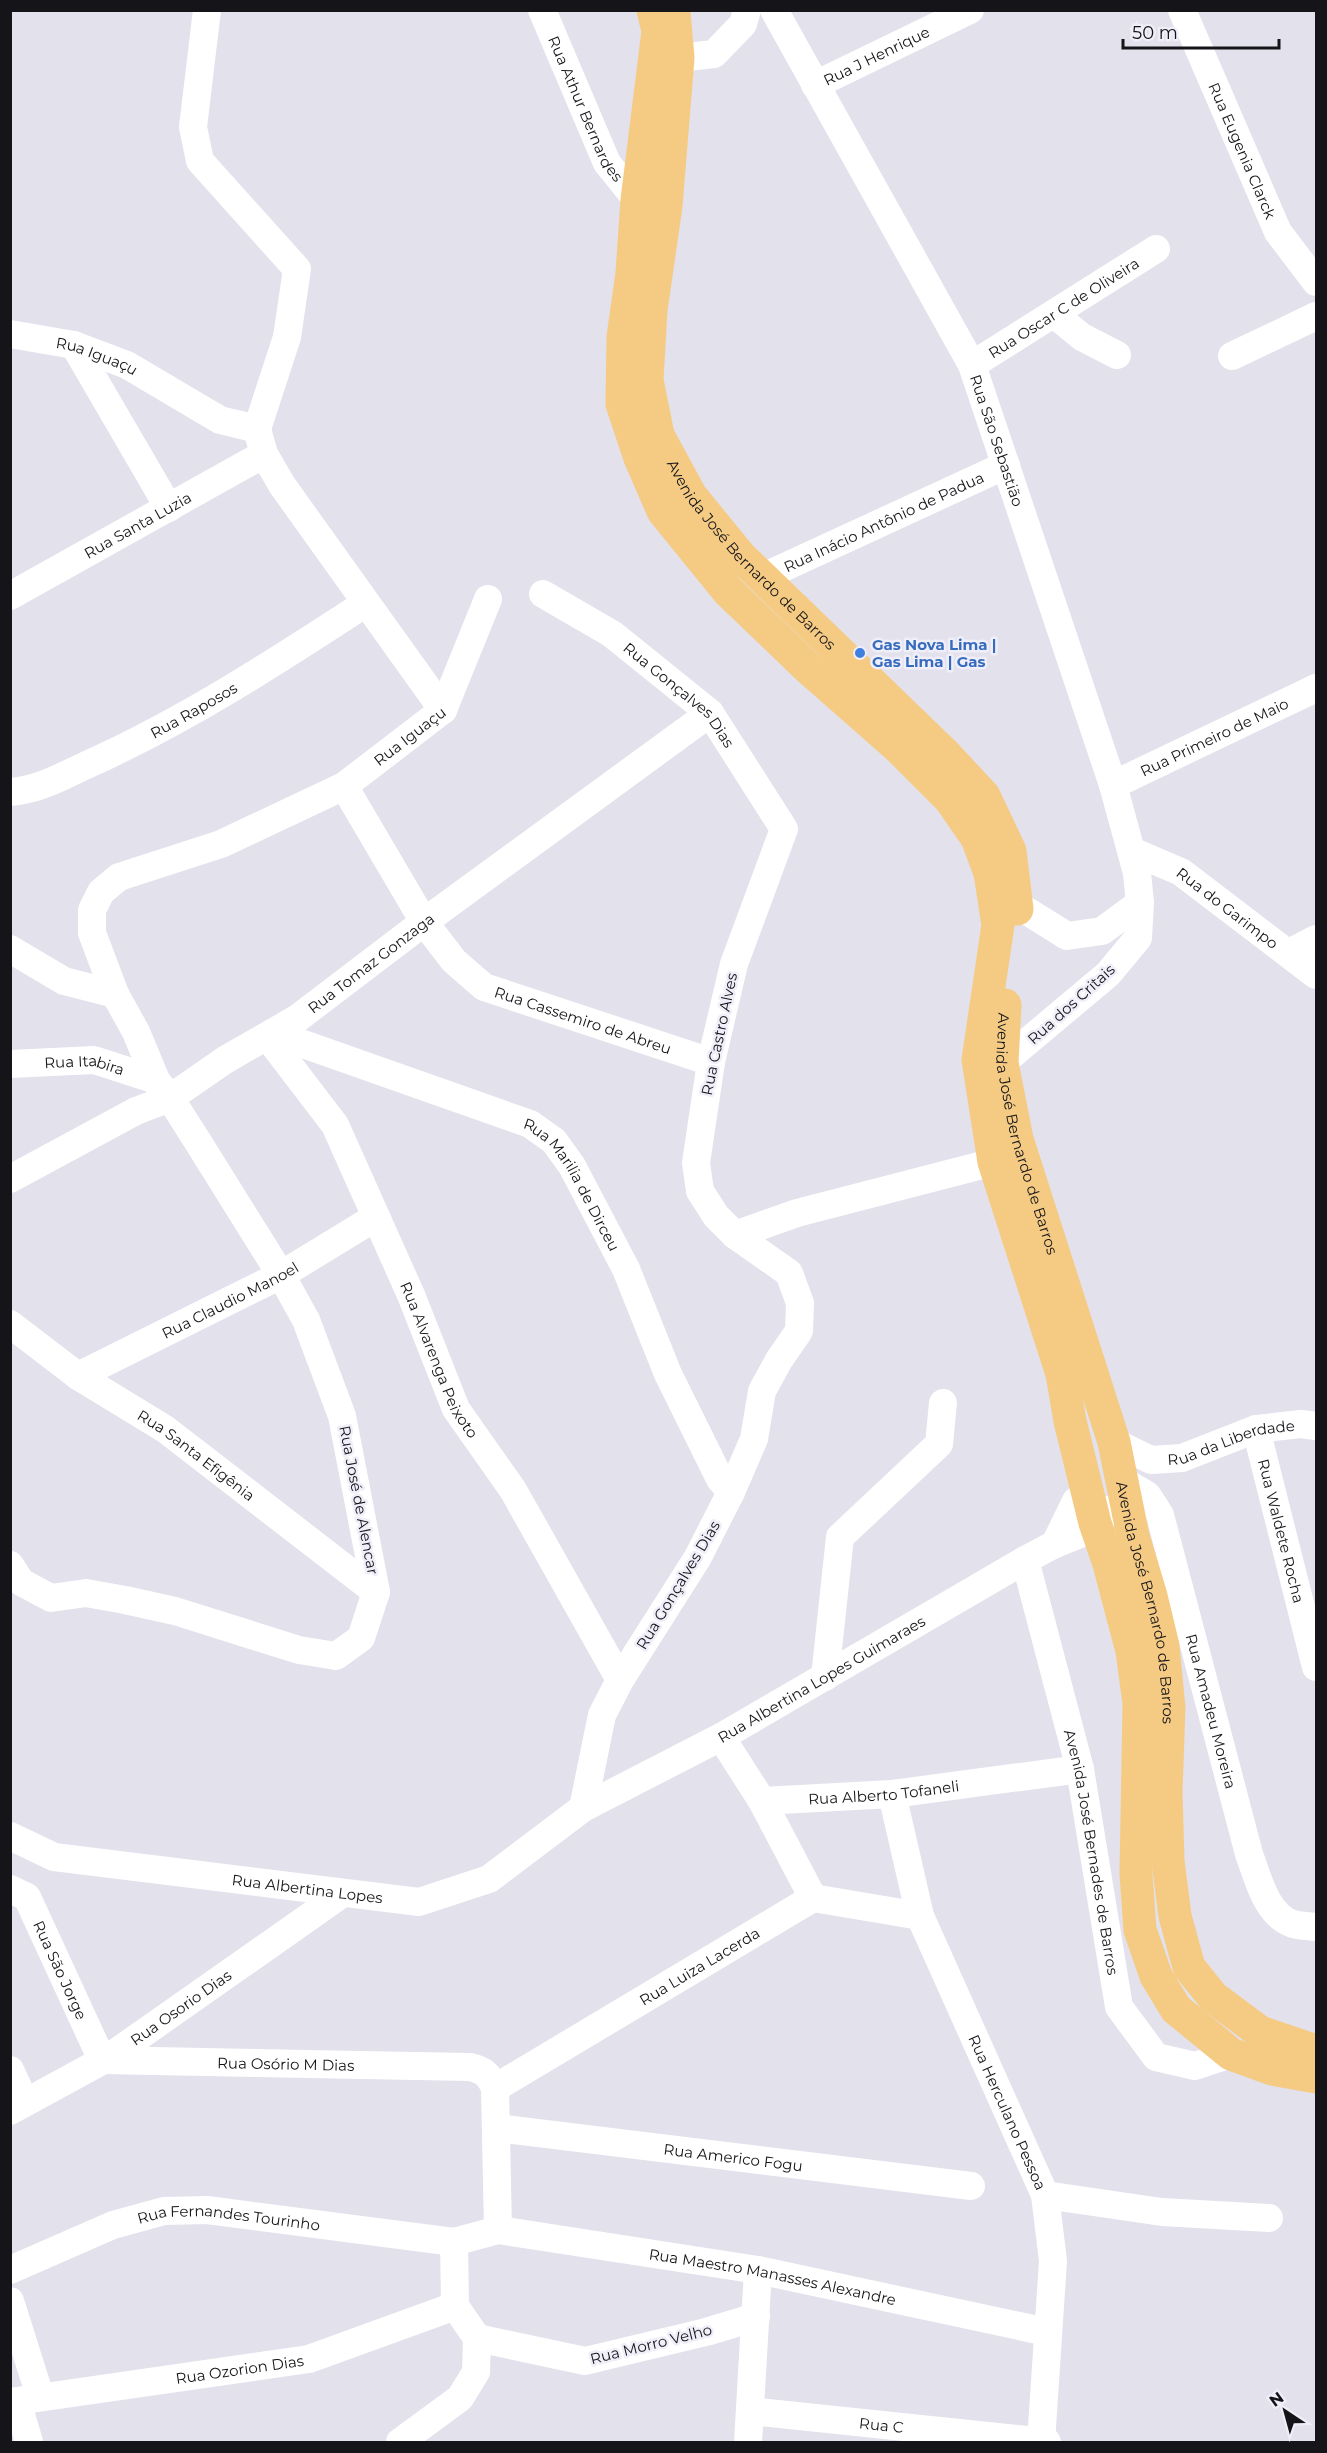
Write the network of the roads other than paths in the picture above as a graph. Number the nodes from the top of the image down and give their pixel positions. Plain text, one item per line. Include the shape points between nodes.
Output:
1 (207, 10) edge
2 (542, 10) edge
3 (653, 10) edge
4 (674, 10) edge
5 (747, 10) edge
6 (774, 10) edge
7 (970, 10) edge
8 (1182, 10) edge
9 (678, 58) junction
10 (815, 85) junction
11 (637, 200) junction
12 (1156, 249) dead end
13 (1317, 282) edge
14 (1054, 315) junction
15 (1317, 316) edge
16 (10, 334) edge
17 (75, 345) junction
18 (1117, 355) dead end
19 (1232, 356) dead end
20 (972, 365) junction
21 (261, 442) junction
22 (1006, 465) junction
23 (169, 508) junction
24 (761, 578) junction
25 (543, 594) dead end
26 (10, 596) edge
27 (488, 599) dead end
28 (366, 603) junction
29 (1317, 688) edge
30 (443, 710) junction
31 (710, 713) junction
32 (1113, 784) junction
33 (344, 786) junction
34 (10, 792) edge
35 (784, 829) joint
36 (1132, 850) junction
37 (1140, 903) junction
38 (1017, 905) junction
39 (424, 922) junction
40 (1317, 939) edge
41 (10, 950) edge
42 (1289, 953) junction
43 (1317, 975) edge
44 (115, 994) junction
45 (270, 1034) junction
46 (711, 1062) junction
47 (10, 1064) edge
48 (1002, 1064) junction
49 (163, 1089) junction
50 (994, 1162) junction
51 (10, 1179) edge
52 (376, 1217) junction
53 (735, 1235) junction
54 (281, 1275) junction
55 (10, 1324) edge
56 (78, 1376) junction
57 (1098, 1391) junction
58 (944, 1403) dead end
59 (1070, 1421) junction
60 (1317, 1426) edge
61 (1256, 1429) junction
62 (1114, 1442) junction
63 (1123, 1489) junction
64 (731, 1492) junction
65 (1085, 1512) junction
66 (1025, 1560) junction
67 (10, 1565) edge
68 (376, 1592) junction
69 (1317, 1667) edge
70 (825, 1677) junction
71 (620, 1680) junction
72 (721, 1737) junction
73 (1080, 1769) junction
74 (892, 1794) junction
75 (762, 1801) junction
76 (583, 1808) junction
77 (10, 1836) edge
78 (10, 1889) edge
79 (343, 1893) junction
80 (813, 1898) junction
81 (920, 1916) junction
82 (1317, 1927) edge
83 (1317, 2051) edge
84 (1231, 2054) junction
85 (102, 2060) junction
86 (10, 2070) edge
87 (1317, 2077) edge
88 (495, 2088) junction
89 (18, 2107) edge
90 (497, 2128) junction
91 (971, 2186) dead end
92 (1045, 2195) junction
93 (1269, 2218) dead end
94 (498, 2230) junction
95 (454, 2242) junction
96 (10, 2270) edge
97 (759, 2270) junction
98 (10, 2301) edge
99 (455, 2306) junction
100 (756, 2317) junction
101 (1047, 2332) junction
102 (477, 2338) junction
103 (22, 2400) edge
104 (750, 2411) junction
105 (29, 2442) edge
106 (400, 2442) edge
107 (748, 2442) edge
108 (1043, 2442) edge

1 - 21 street via 193,127 200,161 297,269 287,337
2 - 11 street, Rua Athur Bernardes via 607,163
3 - 11 main road, Avenida José Bernardo de Barros via 658,31
4 - 9 main road, Avenida José Bernardo de Barros
5 - 9 street via 742,24 714,54
6 - 10 street, Rua São Sebastião
7 - 10 street, Rua J Henrique
8 - 13 street, Rua Eugenia Clarck via 1278,232
9 - 24 main road, Avenida José Bernardo de Barros via 647,380 658,435 691,496
10 - 20 street, Rua São Sebastião
11 - 50 main road, Avenida José Bernardo de Barros via 622,337 622,404 663,511 728,591 950,799 976,838 990,873 998,925 978,1060
12 - 14 street, Rua Oscar C de Oliveira
14 - 18 street via 1082,337
14 - 20 street, Rua Oscar C de Oliveira
15 - 19 street
16 - 17 street, Rua Iguaçu
17 - 21 street, Rua Iguaçu via 127,366
17 - 23 street
20 - 22 street, Rua São Sebastião
21 - 23 street, Rua Santa Luzia
21 - 28 street, Rua Iguaçu via 282,485
22 - 24 street, Rua Inácio Antônio de Padua
22 - 32 street, Rua São Sebastião
23 - 26 street, Rua Santa Luzia
24 - 38 main road, Avenida José Bernardo de Barros via 984,796 1010,851
25 - 31 street, Rua Gonçalves Dias via 612,634
27 - 30 street
28 - 30 street, Rua Iguaçu
28 - 34 street, Rua Raposos via 255,675 135,743 30,791
29 - 32 street, Rua Primeiro de Maio
30 - 33 street, Rua Iguaçu
31 - 35 street, Rua Gonçalves Dias
31 - 39 street, Rua Tomaz Gonzaga
32 - 36 street, Rua São Sebastião
33 - 39 street, Rua Cassemiro de Abreu
33 - 44 street, Rua Iguaçu via 221,844 119,877 101,892 92,910 92,933
35 - 46 street, Rua Castro Alves via 734,964
36 - 37 street, Rua São Sebastião
36 - 42 street, Rua do Garimpo via 1181,872
37 - 38 street via 1102,931 1067,936
37 - 48 street, Rua dos Critais via 1138,938 1107,974
38 - 48 main road, Avenida José Bernardo de Barros
39 - 45 street, Rua Tomaz Gonzaga via 298,1018
39 - 46 street, Rua Cassemiro de Abreu via 454,961 484,987
40 - 42 street
41 - 44 street via 64,981
42 - 43 street, Rua do Garimpo
44 - 49 street, Rua Iguaçu
45 - 49 street, Rua Tomaz Gonzaga
45 - 52 street, Rua Alvarenga Peixoto via 335,1125
45 - 64 street, Rua Marilia de Dirceu via 530,1124 554,1141 572,1166 626,1269 668,1374 720,1479
46 - 53 street, Rua Castro Alves via 696,1163 699,1191
47 - 49 street, Rua Itabira via 94,1060
48 - 57 main road, Avenida José Bernardo de Barros via 1017,1138
49 - 51 street, Rua Tomaz Gonzaga via 136,1111
49 - 54 street, Rua José de Alencar
50 - 53 street via 797,1213
50 - 59 main road, Avenida José Bernardo de Barros via 1062,1374
52 - 54 street, Rua Claudio Manoel
52 - 71 street, Rua Alvarenga Peixoto via 456,1409 513,1490
53 - 64 street, Rua Gonçalves Dias via 789,1273 800,1303 799,1331 762,1391 754,1439
54 - 56 street, Rua Claudio Manoel
54 - 68 street, Rua José de Alencar via 306,1320 342,1416
55 - 56 street, Rua Santa Efigênia
56 - 68 street, Rua Santa Efigênia via 165,1429
57 - 59 street via 1089,1396
57 - 62 main road, Avenida José Bernardo de Barros
58 - 70 street via 939,1444 840,1537
59 - 65 main road, Avenida José Bernardo de Barros
60 - 61 street, Rua da Liberdade
61 - 62 street, Rua da Liberdade via 1182,1458 1151,1460
61 - 69 street, Rua Waldete Rocha
62 - 63 main road, Avenida José Bernardo de Barros
63 - 65 street, Rua Albertina Lopes Guimaraes
63 - 82 street, Rua Amadeu Moreira via 1147,1495 1160,1515 1249,1854 1267,1901 1277,1914 1293,1924
63 - 83 main road, Avenida José Bernardo de Barros via 1163,1646 1169,1708 1168,1862 1175,1916 1189,1967 1213,1997 1260,2032
64 - 71 street, Rua Gonçalves Dias via 698,1557
65 - 66 street, Rua Albertina Lopes Guimaraes via 1085,1532
65 - 84 main road, Avenida José Bernardo de Barros via 1123,1614 1139,1703 1136,1874 1140,1930 1156,1976 1176,2009
66 - 70 street, Rua Albertina Lopes Guimaraes
66 - 73 street, Avenida José Bernades de Barros
67 - 68 street, Rua José de Alencar via 21,1582 51,1598 86,1593 125,1600 175,1611 299,1650 336,1656 361,1638
70 - 72 street, Rua Albertina Lopes Guimaraes
71 - 76 street, Rua Gonçalves Dias via 603,1715
72 - 75 street
72 - 76 street, Rua Albertina Lopes Guimaraes
73 - 74 street, Rua Alberto Tofaneli
73 - 84 street, Avenida José Bernades de Barros via 1119,2007 1156,2057 1195,2066
74 - 75 street, Rua Alberto Tofaneli
74 - 81 street, Rua Herculano Pessoa
75 - 80 street
76 - 79 street, Rua Albertina Lopes via 489,1879 418,1902
77 - 79 street, Rua Albertina Lopes via 54,1857
78 - 85 street, Rua São Jorge via 27,1897
79 - 85 street, Rua Osorio Dias
80 - 81 street
80 - 88 street, Rua Luiza Lacerda
81 - 92 street, Rua Herculano Pessoa
84 - 87 main road, Avenida José Bernardo de Barros via 1272,2069
85 - 88 street, Rua Osório M Dias via 470,2067 482,2069
85 - 89 street, Rua Osorio Dias
86 - 89 street
88 - 90 street
90 - 91 street, Rua Americo Fogu
90 - 94 street
92 - 93 street via 1162,2211
92 - 101 street, Rua Herculano Pessoa via 1053,2261
94 - 95 street
94 - 97 street, Rua Maestro Manasses Alexandre
95 - 96 street, Rua Fernandes Tourinho via 207,2210 164,2211 112,2225
95 - 99 street
97 - 100 street
97 - 101 street, Rua Maestro Manasses Alexandre
98 - 103 street
99 - 102 street
99 - 103 street, Rua Ozorion Dias via 309,2359
100 - 102 street, Rua Morro Velho via 585,2361
100 - 104 street
101 - 108 street, Rua Herculano Pessoa
102 - 106 street via 476,2372 460,2398
103 - 105 street
104 - 107 street
104 - 108 street, Rua C

